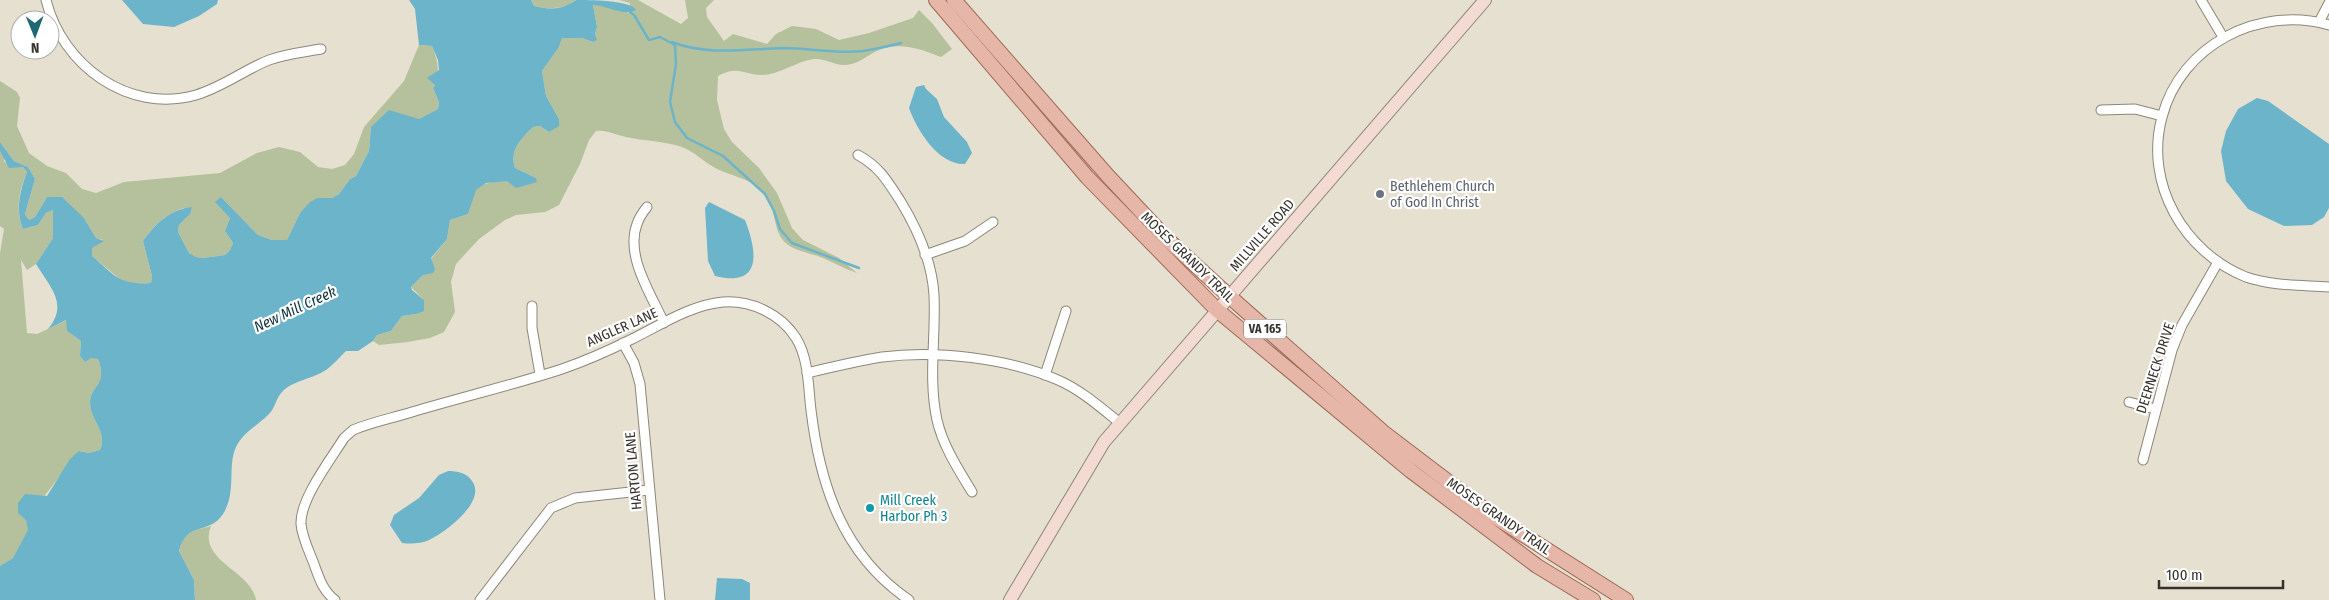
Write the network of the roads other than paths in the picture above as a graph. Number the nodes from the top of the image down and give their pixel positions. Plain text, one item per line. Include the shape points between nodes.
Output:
1 (46, 0) edge
2 (936, 0) edge
3 (954, 0) edge
4 (1485, 0) edge
5 (2201, 0) edge
6 (2329, 3) edge
7 (2319, 22) junction
8 (2329, 26) edge
9 (2223, 37) junction
10 (321, 49) dead end
11 (2101, 110) dead end
12 (2162, 116) junction
13 (858, 155) dead end
14 (646, 207) dead end
15 (994, 222) dead end
16 (926, 255) junction
17 (2218, 262) junction
18 (2329, 287) edge
19 (1228, 296) junction
20 (532, 306) dead end
21 (1217, 310) junction
22 (1066, 311) dead end
23 (664, 323) junction
24 (624, 343) junction
25 (933, 356) junction
26 (807, 373) junction
27 (540, 374) junction
28 (1045, 375) junction
29 (2129, 402) dead end
30 (2155, 410) junction
31 (1120, 423) junction
32 (2143, 460) dead end
33 (649, 490) junction
34 (972, 492) dead end
35 (336, 600) edge
36 (480, 600) edge
37 (660, 600) edge
38 (909, 600) edge
39 (1010, 600) edge
40 (1593, 600) edge
41 (1626, 600) edge

1 - 10 street via 62,40 80,63 120,90 146,97 174,99 196,95 218,88 268,60
2 - 21 main road, MOSES GRANDY TRAIL / VA 165 via 1087,177
3 - 19 main road, MOSES GRANDY TRAIL / VA 165 via 1167,240
4 - 19 street, MILLVILLE ROAD
5 - 9 street
6 - 7 street
7 - 8 street
7 - 9 street via 2288,19 2261,22
9 - 12 street via 2194,61 2176,86
11 - 12 street via 2135,109
12 - 17 street via 2158,154 2168,202 2183,229
13 - 16 street via 874,164 885,177 915,225
14 - 23 street via 637,223 634,248
15 - 16 street via 964,241
16 - 25 street via 934,294
17 - 18 street via 2264,281
17 - 30 street, DEERNECK DRIVE via 2182,325
19 - 21 street, MILLVILLE ROAD
19 - 41 main road, MOSES GRANDY TRAIL / VA 165 via 1383,432 1484,509
20 - 27 street via 532,328
21 - 31 street, MILLVILLE ROAD
21 - 40 main road, MOSES GRANDY TRAIL / VA 165 via 1419,477 1536,566
22 - 28 street
23 - 24 street, ANGLER LANE
23 - 26 street, ANGLER LANE via 695,309 722,302 756,306 772,314 796,338 804,354
24 - 27 street, ANGLER LANE via 561,369
24 - 33 street, HARTON LANE via 640,384
25 - 26 street via 883,357
25 - 28 street via 997,363
25 - 34 street via 933,398 942,440
26 - 38 street, ANGLER LANE via 819,465 837,514 864,558
27 - 35 street, ANGLER LANE via 363,426 344,438 306,501 301,521 319,579
28 - 31 street via 1085,395
29 - 30 street
30 - 32 street, DEERNECK DRIVE
31 - 39 street, MILLVILLE ROAD via 1092,459
33 - 36 street via 575,498 551,508
33 - 37 street, HARTON LANE

